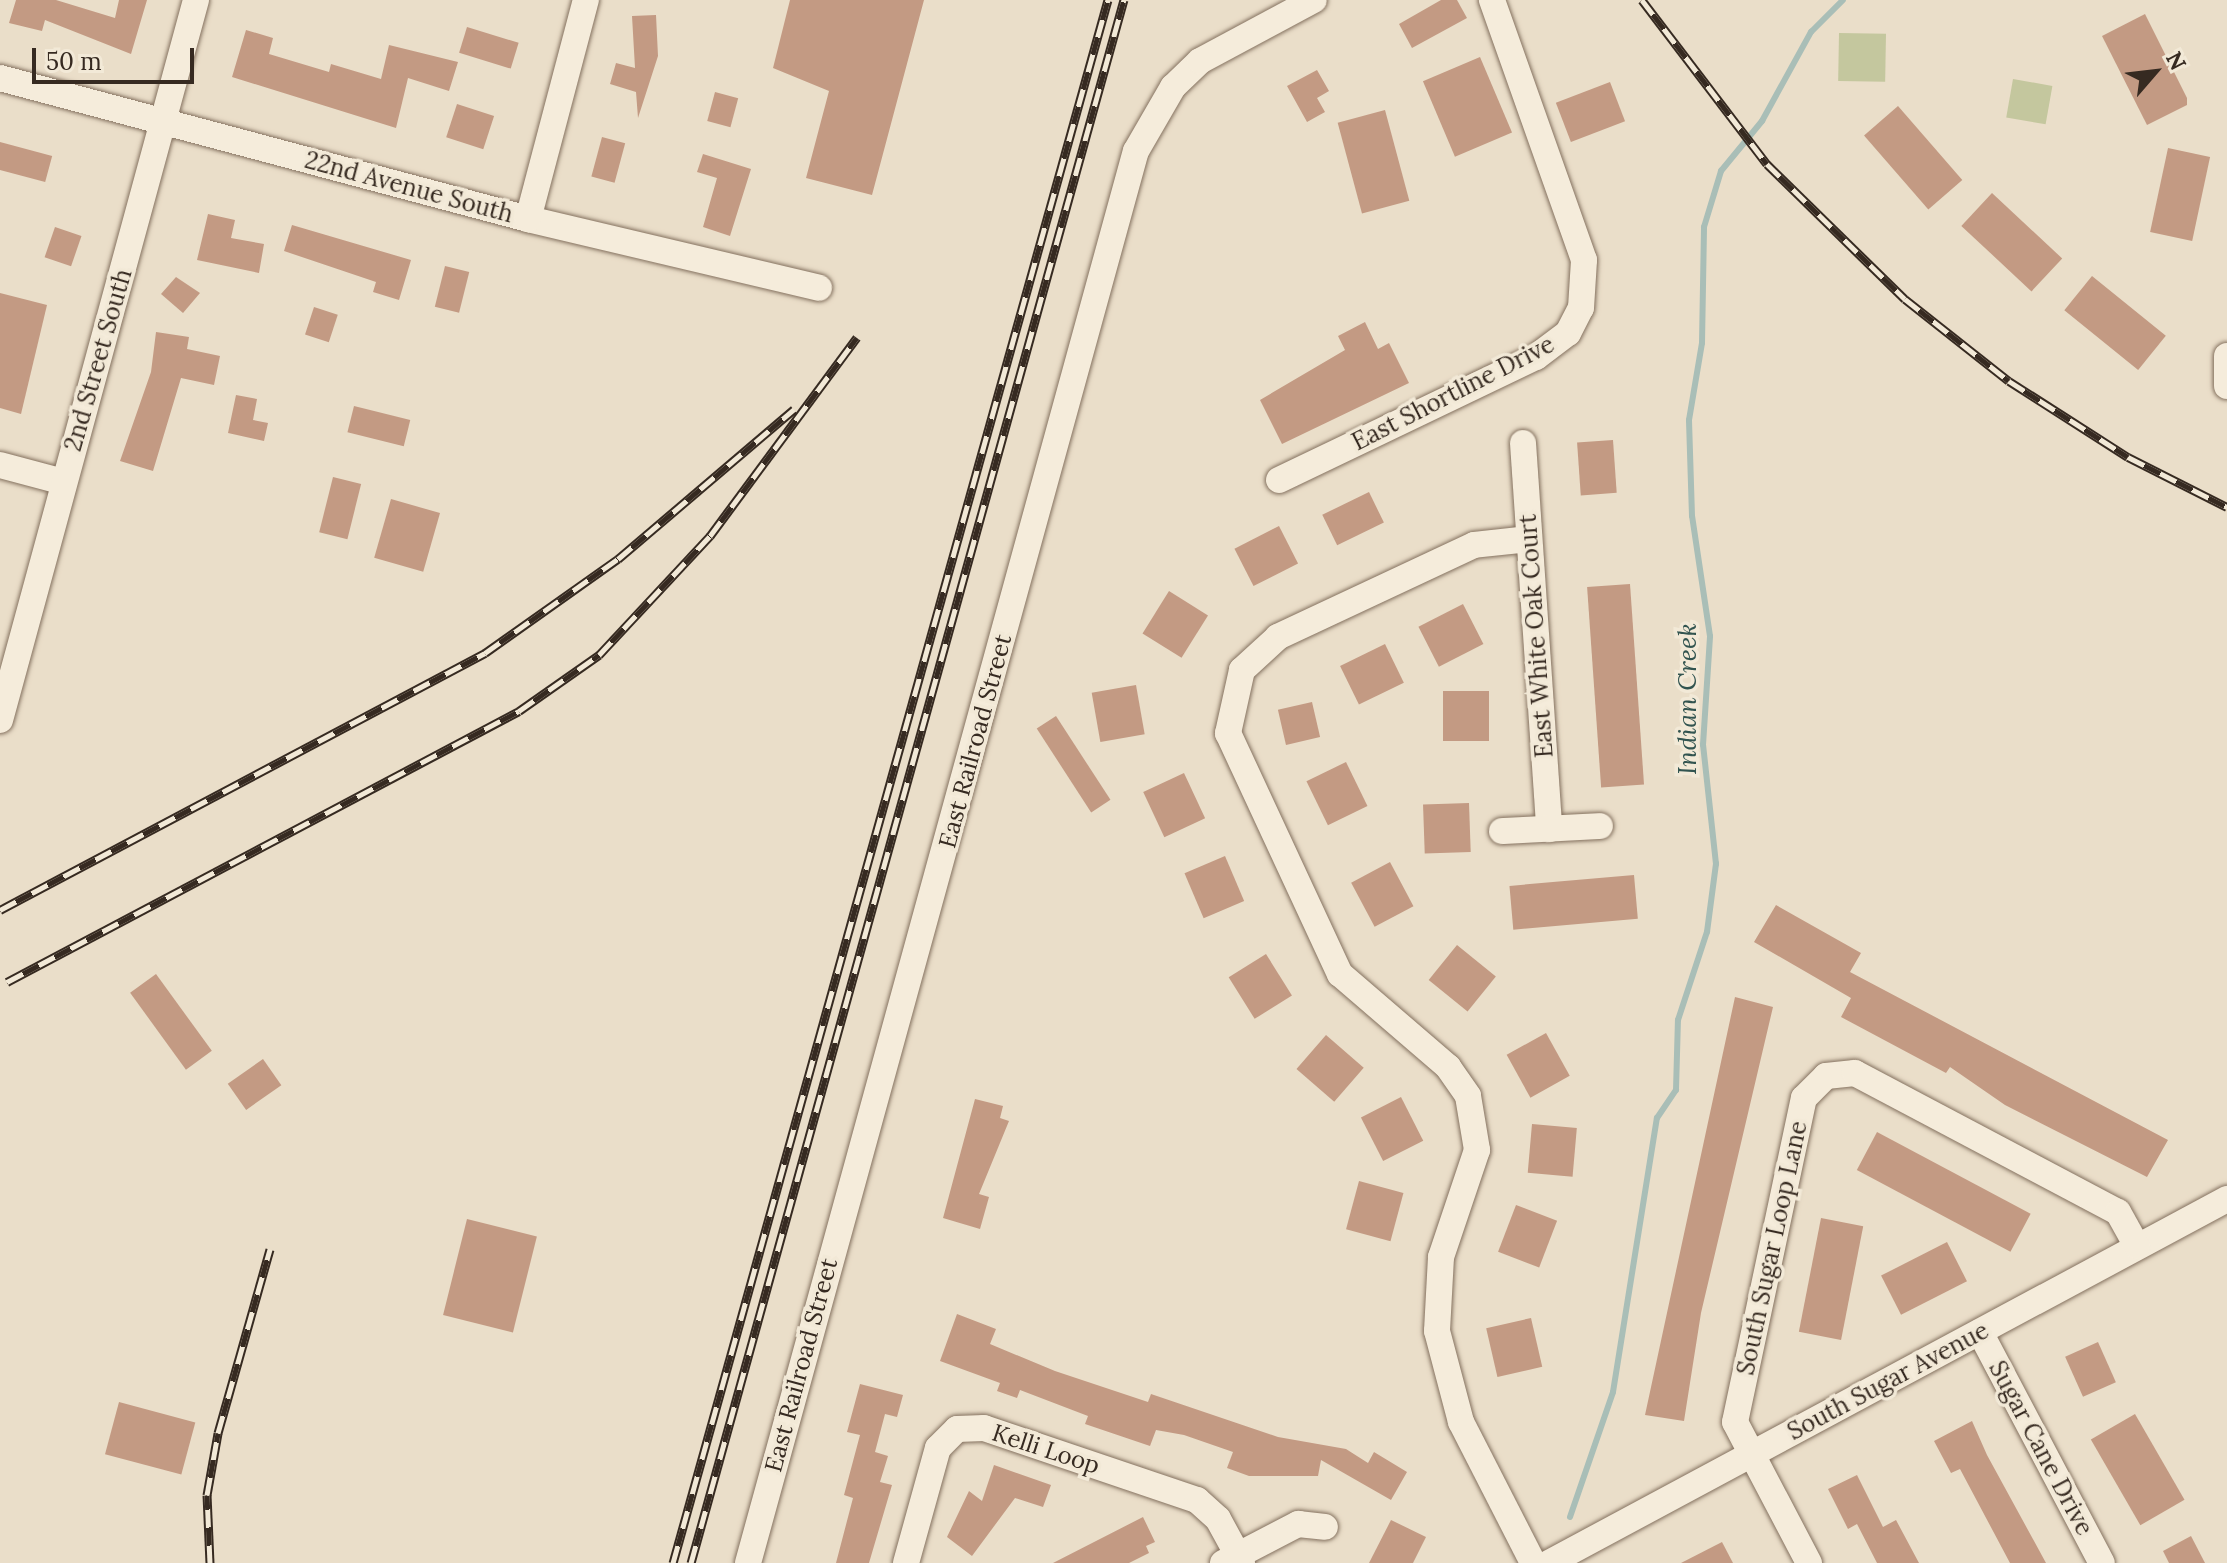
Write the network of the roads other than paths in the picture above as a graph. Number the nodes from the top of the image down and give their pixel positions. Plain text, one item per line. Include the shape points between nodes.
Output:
1 (196, 0) edge
2 (586, 0) edge
3 (1314, 0) edge
4 (1492, 0) edge
5 (0, 78) edge
6 (163, 123) junction
7 (528, 219) junction
8 (819, 288) dead end
9 (2227, 356) edge
10 (2227, 386) edge
11 (1523, 443) dead end
12 (0, 465) edge
13 (1279, 480) dead end
14 (64, 482) junction
15 (1529, 539) junction
16 (0, 720) edge
17 (1600, 826) dead end
18 (1549, 829) junction
19 (1502, 831) dead end
20 (2227, 1199) edge
21 (2137, 1246) junction
22 (1980, 1332) junction
23 (1752, 1455) junction
24 (1325, 1527) dead end
25 (1234, 1560) edge
26 (748, 1563) edge
27 (906, 1563) edge
28 (1533, 1563) edge
29 (1549, 1563) edge
30 (1809, 1563) edge
31 (2102, 1563) edge

1 - 6 street, 2nd Street South
2 - 7 street
3 - 26 street, East Railroad Street via 1200,61 1173,87 1136,151
4 - 13 street, East Shortline Drive via 1584,260 1581,308 1568,333 1536,357
5 - 6 street, 22nd Avenue South
6 - 7 street, 22nd Avenue South
6 - 14 street, 2nd Street South
7 - 8 street, 22nd Avenue South
9 - 10 street
11 - 15 street, East White Oak Court
12 - 14 street
14 - 16 street, 2nd Street South
15 - 18 street, East White Oak Court
15 - 28 street via 1474,545 1278,637 1242,670 1233,690 1234,753 1325,951 1361,996 1448,1067 1468,1096 1477,1150 1441,1257 1437,1331 1461,1422
17 - 18 street
18 - 19 street
20 - 21 street, South Sugar Avenue
21 - 22 street, South Sugar Avenue
21 - 23 street, South Sugar Loop Lane via 2118,1212 1855,1073 1826,1076 1804,1098 1735,1422
22 - 23 street, South Sugar Avenue
22 - 31 street, Sugar Cane Drive
23 - 29 street, South Sugar Avenue
23 - 30 street, South Sugar Loop Lane
24 - 25 street via 1298,1524
25 - 27 street, Kelli Loop via 1197,1500 984,1428 957,1429 938,1448

